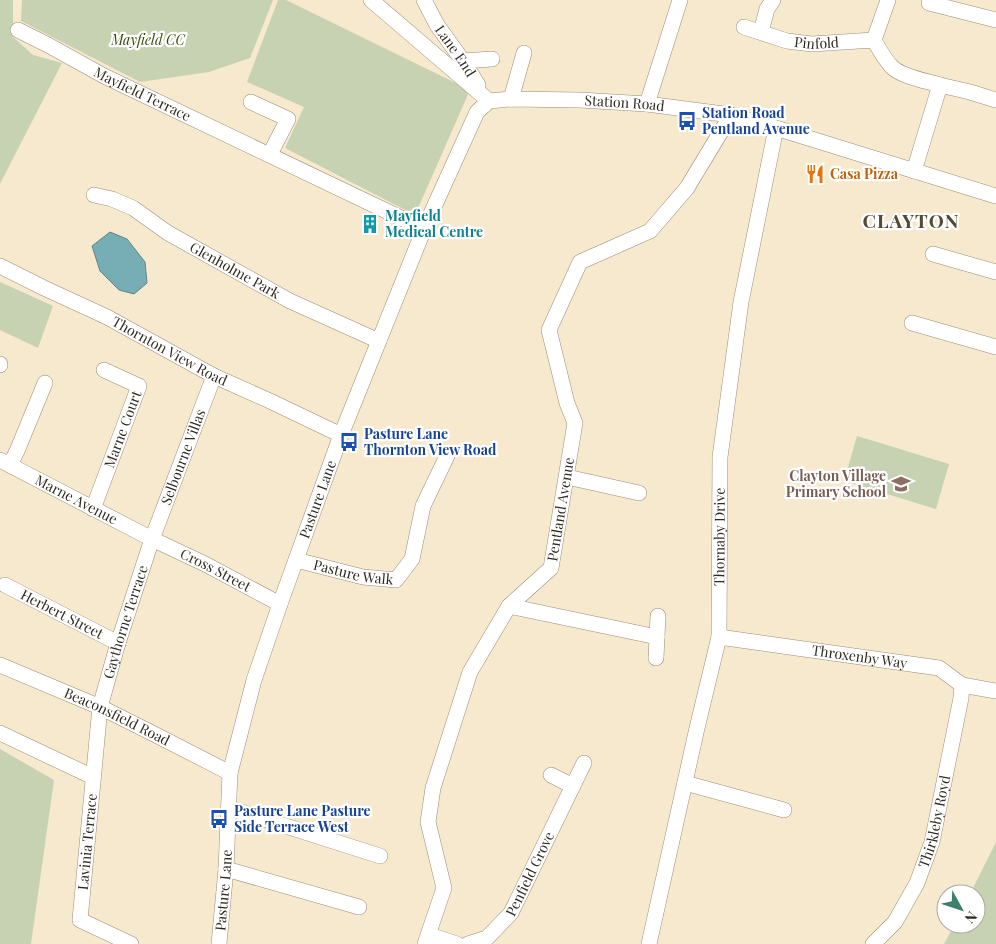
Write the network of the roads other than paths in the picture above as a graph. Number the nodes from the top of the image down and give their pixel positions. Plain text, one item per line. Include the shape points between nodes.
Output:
1 (371, 0) edge
2 (424, 0) edge
3 (680, 0) edge
4 (773, 0) edge
5 (888, 0) edge
6 (929, 2) edge
7 (996, 20) edge
8 (744, 27) dead end
9 (18, 30) dead end
10 (761, 32) junction
11 (874, 40) junction
12 (524, 53) dead end
13 (492, 59) dead end
14 (463, 61) junction
15 (940, 85) junction
16 (511, 99) junction
17 (996, 100) edge
18 (489, 101) junction
19 (251, 102) dead end
20 (646, 104) junction
21 (731, 115) junction
22 (776, 128) junction
23 (270, 154) junction
24 (914, 171) junction
25 (94, 196) dead end
26 (996, 196) edge
27 (424, 229) junction
28 (933, 254) dead end
29 (0, 266) edge
30 (996, 272) edge
31 (912, 323) dead end
32 (379, 341) junction
33 (996, 347) edge
34 (104, 370) dead end
35 (214, 376) junction
36 (45, 383) dead end
37 (341, 435) junction
38 (447, 456) dead end
39 (5, 463) edge
40 (567, 477) junction
41 (639, 493) dead end
42 (93, 509) junction
43 (152, 539) junction
44 (296, 560) junction
45 (5, 585) dead end
46 (280, 604) junction
47 (508, 606) junction
48 (658, 616) dead end
49 (657, 637) junction
50 (719, 637) junction
51 (118, 643) junction
52 (656, 658) dead end
53 (0, 665) edge
54 (962, 684) junction
55 (996, 691) edge
56 (100, 707) junction
57 (0, 733) edge
58 (584, 763) dead end
59 (230, 773) junction
60 (551, 775) dead end
61 (93, 777) junction
62 (685, 783) junction
63 (573, 786) junction
64 (229, 808) junction
65 (784, 810) dead end
66 (380, 856) dead end
67 (226, 869) junction
68 (359, 908) dead end
69 (427, 940) edge
70 (131, 944) edge
71 (219, 944) edge
72 (457, 944) edge
73 (468, 944) edge
74 (649, 944) edge
75 (873, 944) edge

1 - 18 street
2 - 14 street, Lane End via 437,25
3 - 20 street
4 - 10 street
5 - 11 street
6 - 7 street
8 - 10 street, Pinfold
9 - 23 street, Mayfield Terrace via 104,76
10 - 11 street, Pinfold via 787,41 812,44
11 - 15 street via 893,68
12 - 16 street
13 - 14 street
14 - 18 street, Lane End
15 - 17 street
15 - 24 street
16 - 18 street
16 - 20 street, Station Road
18 - 27 street, Pasture Lane via 477,112
19 - 23 street via 288,119
20 - 21 street, Station Road
21 - 22 street, Station Road
21 - 40 street, Pentland Avenue via 687,188 650,231 580,262 549,330 567,404 576,422
22 - 24 street, Station Road
22 - 50 street, Thornaby Drive via 741,302 720,458
23 - 27 street, Mayfield Terrace
24 - 26 street, Station Road
25 - 32 street, Glenholme Park via 133,208 168,233 290,301
27 - 32 street, Pasture Lane
28 - 30 street
29 - 35 street, Thornton View Road via 107,317
31 - 33 street
32 - 37 street, Pasture Lane
34 - 42 street, Marne Court via 139,386
35 - 37 street, Thornton View Road
35 - 43 street, Selbourne Villas
36 - 39 street via 17,451
37 - 44 street, Pasture Lane
38 - 44 street, Pasture Walk via 423,506 412,559 396,580 362,578
39 - 42 street, Marne Avenue
40 - 41 street
40 - 47 street, Pentland Avenue via 551,568
42 - 43 street, Marne Avenue
43 - 46 street, Cross Street
43 - 51 street, Gaythorne Terrace
44 - 46 street, Pasture Lane
45 - 51 street, Herbert Street
46 - 59 street, Pasture Lane via 254,680
47 - 49 street
47 - 69 street, Pentland Avenue via 470,672 432,788 428,822 444,888
48 - 49 street
49 - 52 street
50 - 54 street, Throxenby Way via 939,668
50 - 62 street, Thornaby Drive
51 - 56 street, Gaythorne Terrace
53 - 56 street, Beaconsfield Road
54 - 55 street, Throxenby Way
54 - 75 street, Thirkleby Royd via 932,842 917,884 895,922
56 - 59 street, Beaconsfield Road
56 - 61 street, Lavinia Terrace
57 - 61 street
58 - 63 street, Penfield Grove
59 - 64 street, Pasture Lane
60 - 63 street
61 - 70 street, Lavinia Terrace via 80,920
62 - 65 street
62 - 74 street, Thornaby Drive
63 - 73 street, Penfield Grove via 511,913 487,938
64 - 66 street
64 - 67 street, Pasture Lane
67 - 68 street
67 - 71 street, Pasture Lane
69 - 72 street

